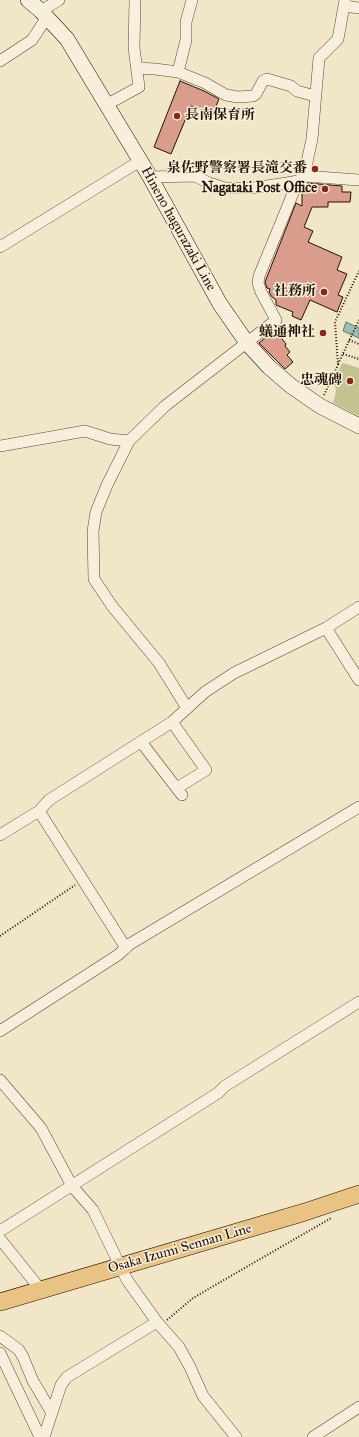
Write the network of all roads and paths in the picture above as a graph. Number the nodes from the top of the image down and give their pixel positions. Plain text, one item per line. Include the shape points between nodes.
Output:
1 (28, 0) edge
2 (59, 0) edge
3 (135, 0) edge
4 (192, 0) edge
5 (345, 3) edge
6 (359, 8) edge
7 (44, 14) junction
8 (0, 61) edge
9 (137, 68) junction
10 (178, 72) junction
11 (315, 96) junction
12 (106, 105) junction
13 (140, 161) junction
14 (150, 177) junction
15 (301, 178) junction
16 (359, 180) edge
17 (0, 248) edge
18 (359, 271) edge
19 (359, 320) edge
20 (344, 340) dead end
21 (349, 341) junction
22 (247, 343) junction
23 (359, 344) edge
24 (343, 354) junction
25 (359, 359) edge
26 (338, 365) junction
27 (320, 406) junction
28 (359, 426) edge
29 (129, 441) junction
30 (0, 446) edge
31 (359, 607) edge
32 (326, 628) junction
33 (359, 680) edge
34 (187, 708) junction
35 (172, 722) junction
36 (141, 742) junction
37 (359, 807) edge
38 (39, 811) junction
39 (0, 835) edge
40 (82, 880) junction
41 (0, 936) edge
42 (126, 948) junction
43 (359, 1002) edge
44 (0, 1031) edge
45 (0, 1080) edge
46 (72, 1186) junction
47 (359, 1194) edge
48 (340, 1200) junction
49 (0, 1231) edge
50 (0, 1239) edge
51 (120, 1266) junction
52 (41, 1290) junction
53 (0, 1302) edge
54 (158, 1324) junction
55 (0, 1336) edge
56 (0, 1353) edge
57 (359, 1407) edge
58 (52, 1413) junction
59 (40, 1437) edge
60 (44, 1437) edge
61 (236, 1437) edge
62 (314, 1437) edge

1 - 7 main road, Hineno hagurazaki Line
2 - 7 street
3 - 9 street via 134,48
4 - 10 street
5 - 6 street
5 - 11 street via 338,39 319,58
7 - 8 street via 32,40
7 - 12 main road, Hineno hagurazaki Line via 67,39
9 - 10 street
9 - 12 street via 139,87
10 - 11 street via 226,94 253,96 267,79
11 - 15 street via 312,139
12 - 13 main road, Hineno hagurazaki Line
13 - 14 main road, Hineno hagurazaki Line
13 - 17 street
14 - 15 street via 196,176 225,188 253,188 287,183
14 - 22 main road, Hineno hagurazaki Line via 220,304
15 - 16 street
15 - 22 street via 259,276 260,292 276,320
18 - 26 path via 335,322
19 - 21 path
20 - 21 path
21 - 23 path
21 - 24 path
22 - 27 main road, Hineno hagurazaki Line via 269,367
22 - 29 street via 171,401
24 - 25 path
24 - 26 path
26 - 27 path
27 - 28 main road, Hineno hagurazaki Line
29 - 30 street via 110,439 85,431
29 - 34 street via 96,512 94,578 112,606 159,663
31 - 32 street
32 - 33 street
32 - 34 street via 234,673 205,692
34 - 35 street
35 - 36 street
35 - 36 street via 206,770 179,792
36 - 38 street via 49,800
37 - 42 street
38 - 39 street
38 - 40 street
40 - 41 path
40 - 42 street
42 - 44 street
43 - 46 street
45 - 46 street via 41,1128
46 - 49 street
46 - 51 street via 93,1210
47 - 48 main road, Osaka Izumi Sennan Line
48 - 51 main road, Osaka Izumi Sennan Line
48 - 54 path via 333,1217 193,1298
50 - 52 street
51 - 52 main road, Osaka Izumi Sennan Line
51 - 54 street
52 - 53 main road, Osaka Izumi Sennan Line
54 - 58 street via 67,1377 61,1385
54 - 61 street via 179,1347 203,1396
55 - 58 street via 19,1350 33,1382
56 - 59 street
57 - 62 street
58 - 60 street

